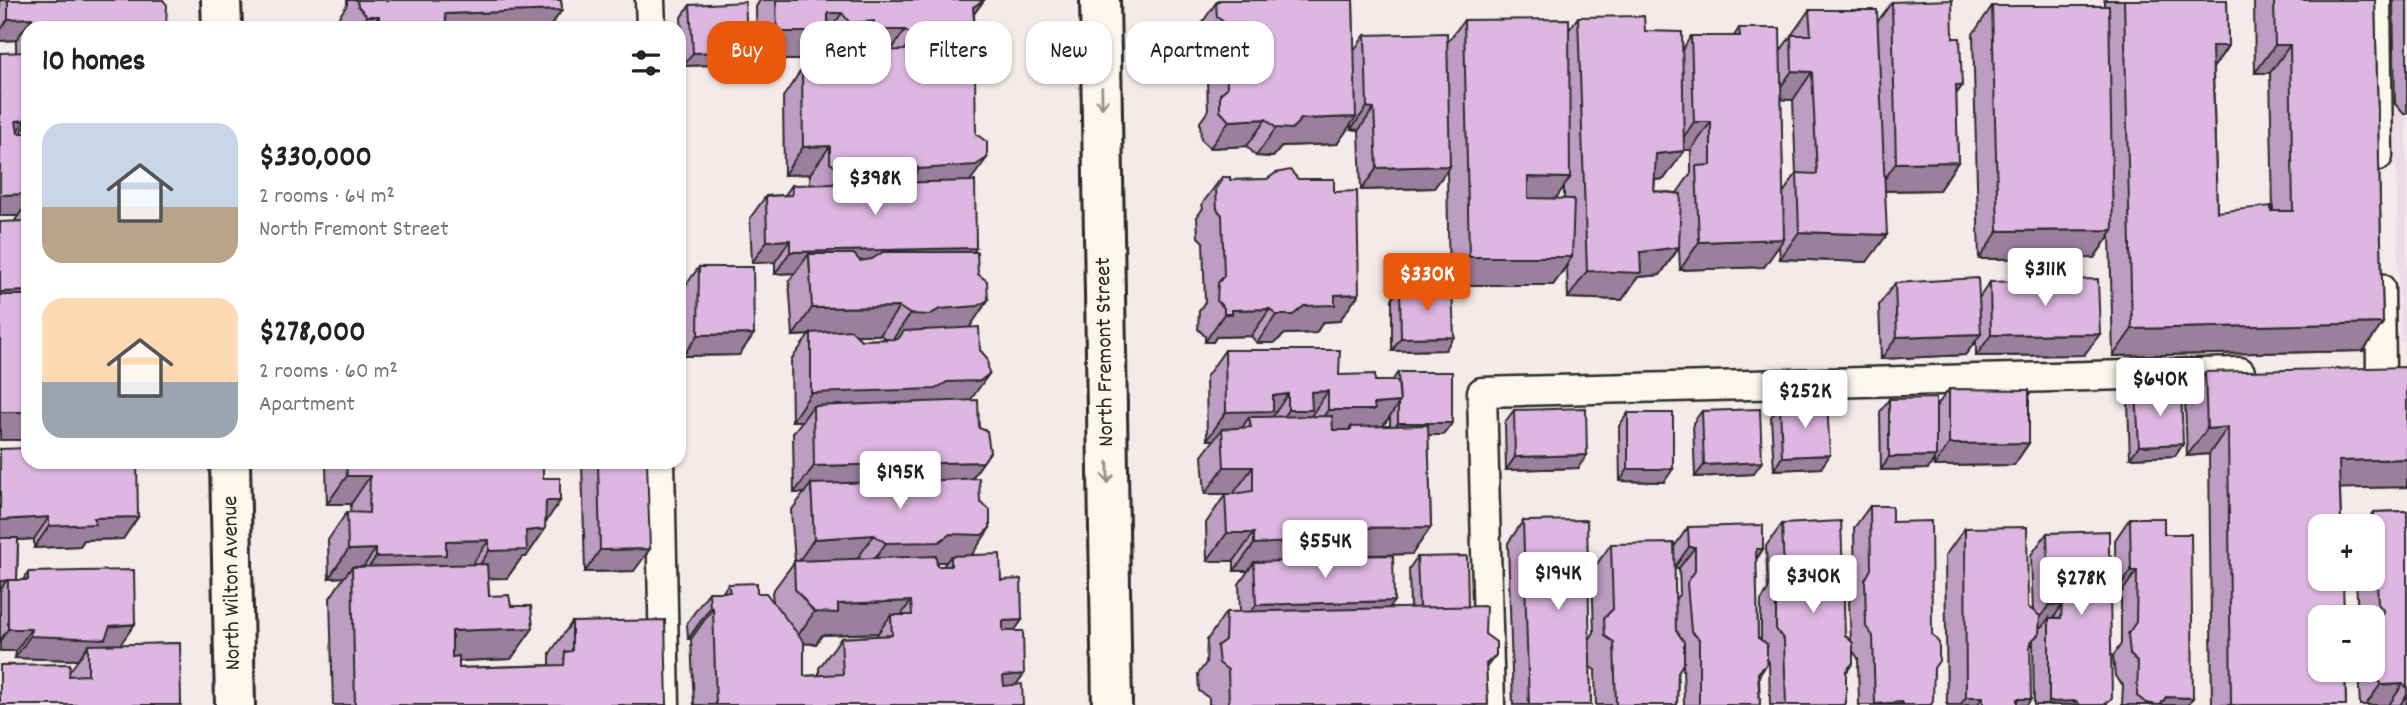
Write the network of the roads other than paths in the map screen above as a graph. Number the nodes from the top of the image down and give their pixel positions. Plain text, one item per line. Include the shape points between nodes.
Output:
1 (222, 0) edge
2 (650, 0) edge
3 (1100, 0) edge
4 (2376, 0) edge
5 (222, 21) edge
6 (651, 21) edge
7 (2378, 178) edge
8 (2379, 260) edge
9 (2380, 369) edge
10 (2270, 372) edge
11 (230, 469) edge
12 (660, 469) edge
13 (235, 705) edge
14 (665, 705) edge
15 (1111, 705) edge
16 (1490, 705) edge

1 - 5 street
2 - 6 lane
3 -> 15 street, North Fremont Street
4 - 7 lane
8 - 9 lane
10 - 16 lane via 1482,392
11 - 13 street, North Wilton Avenue
12 - 14 lane

